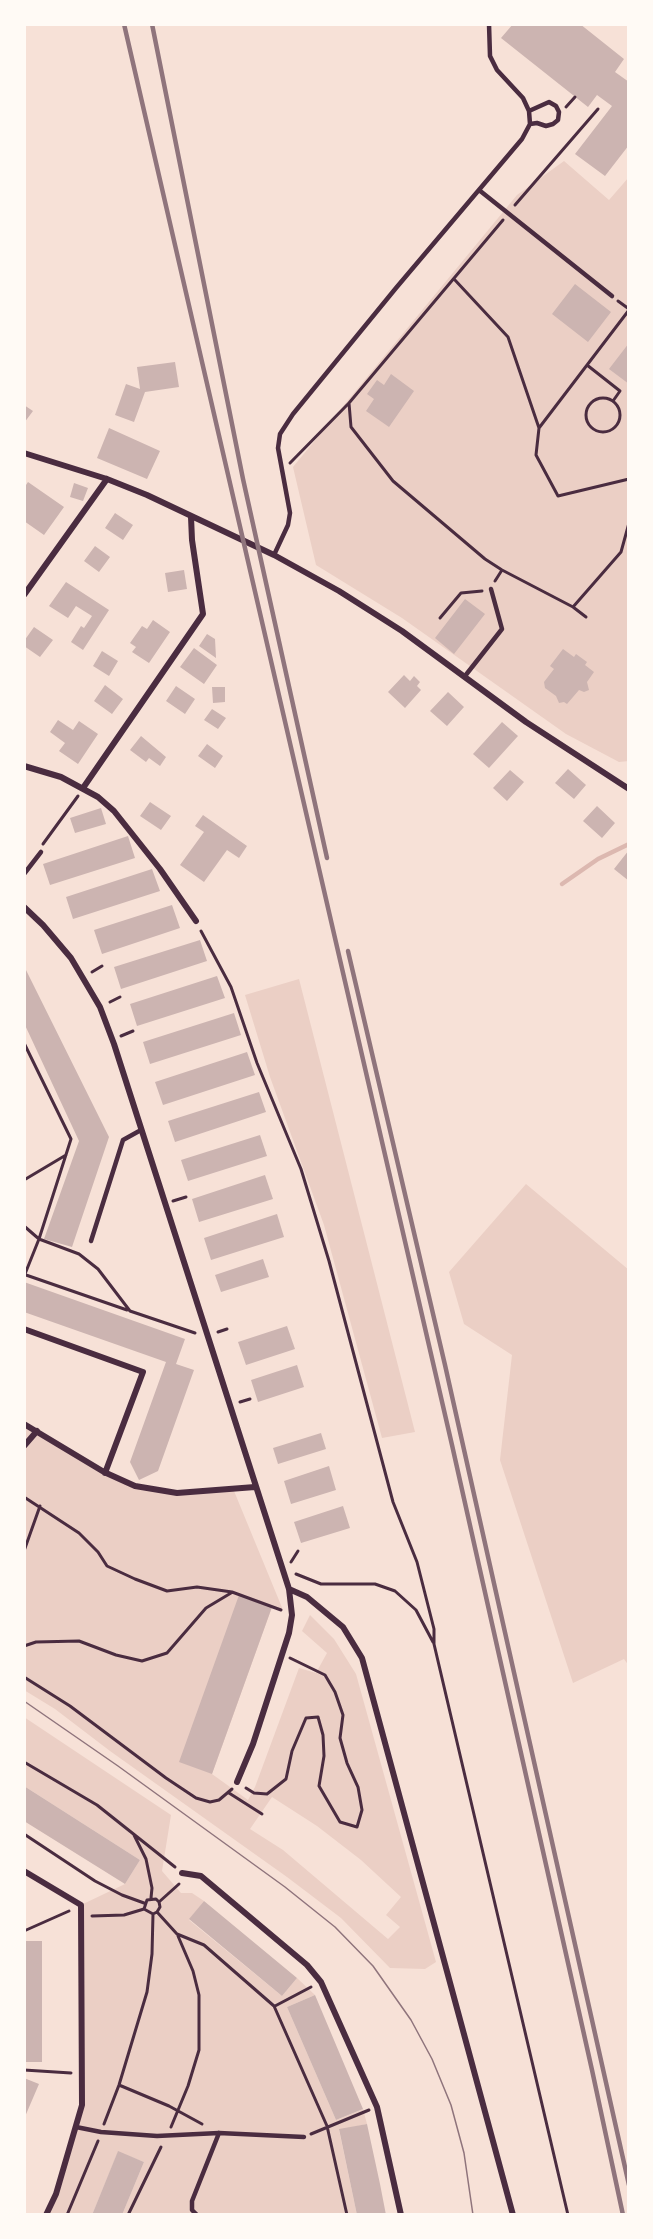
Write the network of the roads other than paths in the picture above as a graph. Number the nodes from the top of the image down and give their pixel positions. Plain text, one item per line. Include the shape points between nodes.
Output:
1 (489, 24) edge
2 (529, 111) junction
3 (530, 124) junction
4 (479, 190) junction
5 (612, 296) dead end
6 (24, 453) edge
7 (106, 479) junction
8 (191, 517) junction
9 (274, 555) junction
10 (491, 590) road end
11 (24, 595) edge
12 (465, 676) junction
13 (24, 766) edge
14 (83, 788) junction
15 (629, 788) edge
16 (41, 852) road end
17 (24, 874) edge
18 (24, 907) edge
19 (196, 921) road end
20 (141, 1130) junction
21 (91, 1241) dead end
22 (24, 1329) edge
23 (24, 1424) edge
24 (38, 1431) junction
25 (24, 1446) edge
26 (105, 1473) junction
27 (255, 1487) junction
28 (289, 1589) junction
29 (237, 1782) road end
30 (24, 1871) edge
31 (182, 1873) road end
32 (76, 2127) junction
33 (219, 2133) junction
34 (304, 2137) road end
35 (46, 2215) edge
36 (197, 2215) edge
37 (401, 2215) edge
38 (513, 2215) edge

1 - 2 lane via 490,56
2 - 3 lane
2 - 3 lane via 549,102 560,112 553,124
3 - 4 lane
4 - 5 lane
4 - 9 lane via 280,434 278,448 290,513
6 - 7 street
7 - 8 street
7 - 11 street
8 - 9 street
8 - 14 street via 202,614
9 - 12 street via 339,591
10 - 12 lane via 502,629
12 - 15 street via 526,722
13 - 14 street
14 - 19 street via 120,818
16 - 17 lane
18 - 20 street via 71,958 98,1002
20 - 21 lane via 123,1140
20 - 27 street
22 - 26 street via 143,1372
23 - 24 street
24 - 25 street
24 - 26 street
26 - 27 street via 135,1485 177,1493
27 - 28 street
28 - 29 street via 292,1614 283,1655
28 - 38 street via 307,1597 343,1627 362,1658
30 - 32 street via 81,1905 82,2104
31 - 37 street via 201,1876 307,1965 321,1982 377,2107
32 - 33 lane via 167,2136
32 - 35 street
33 - 34 lane
33 - 36 lane via 192,2201 192,2210

